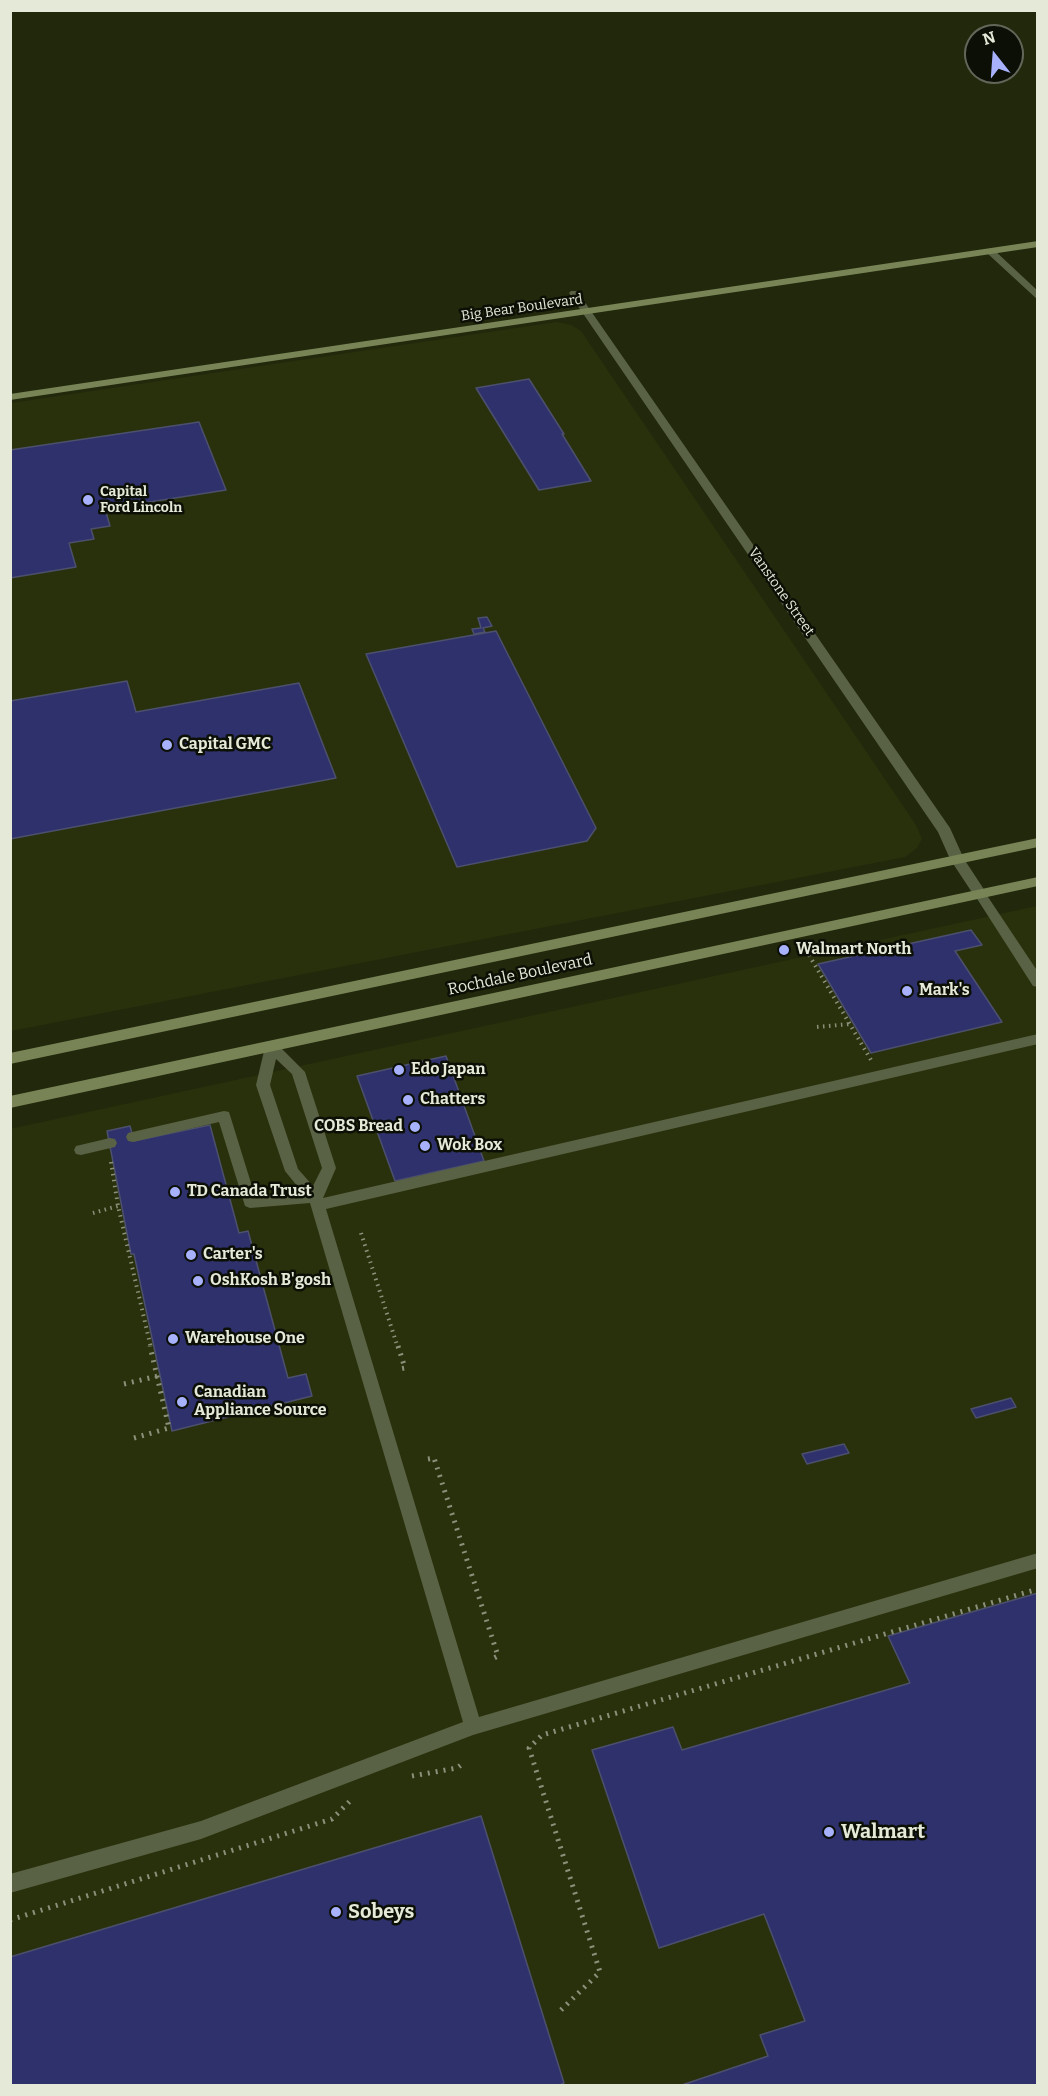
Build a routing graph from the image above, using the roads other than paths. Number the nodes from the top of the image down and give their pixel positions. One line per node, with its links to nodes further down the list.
1 (1038, 244): 2 (street, Big Bear Boulevard)
2 (990, 251): 4 (street); 5 (street, Big Bear Boulevard)
3 (574, 293): 5 (street, Vanstone Street)
4 (1038, 297)
5 (589, 312): 6 (street, Big Bear Boulevard); 8 (street, Vanstone Street)
6 (10, 397)
7 (1038, 842): 8 (street, Rochdale Boulevard)
8 (957, 859): 10 (street, Vanstone Street); 14 (street, Rochdale Boulevard)
9 (1038, 882): 10 (street, Rochdale Boulevard)
10 (980, 894): 11 (lane); 13 (street, Rochdale Boulevard)
11 (1038, 983)
12 (1038, 1039): 19 (lane)
13 (272, 1047): 15 (street, Rochdale Boulevard); 19 (lane); 19 (lane)
14 (10, 1059)
15 (10, 1102)
16 (133, 1137): 19 (lane)
17 (109, 1147): 18 (lane)
18 (81, 1150)
19 (316, 1201): 21 (lane)
20 (1038, 1560): 21 (lane)
21 (473, 1727): 22 (lane)
22 (10, 1884)

